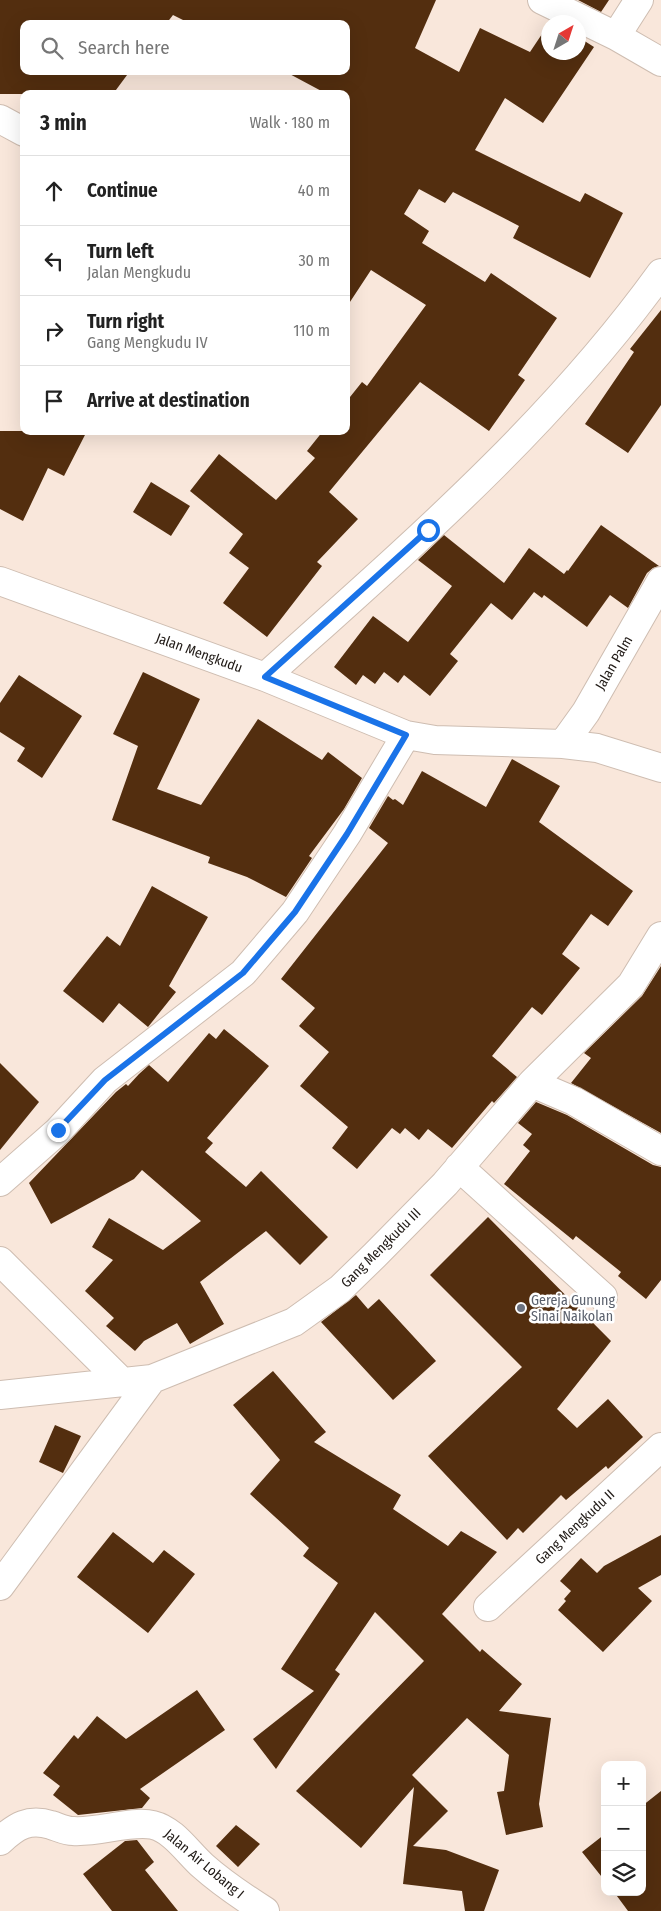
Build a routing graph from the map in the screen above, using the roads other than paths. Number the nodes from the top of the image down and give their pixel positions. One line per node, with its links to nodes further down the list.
1 (542, 0): 3 (street)
2 (639, 0): 3 (street)
3 (616, 36): 4 (street)
4 (661, 62)
5 (0, 118): 6 (street)
6 (20, 130)
7 (661, 273): 10 (street)
8 (0, 581): 10 (street, Jalan Mengkudu)
9 (661, 581): 12 (street, Jalan Palm)
10 (265, 677): 11 (street, Jalan Mengkudu)
11 (406, 735): 12 (street, Jalan Mengkudu); 18 (street)
12 (563, 744): 13 (street, Jalan Mengkudu)
13 (661, 768)
14 (661, 936): 15 (street, Gang Mengkudu III)
15 (532, 1083): 16 (street); 17 (street, Gang Mengkudu III)
16 (661, 1150)
17 (459, 1167): 20 (street); 21 (street, Gang Mengkudu III)
18 (0, 1182)
19 (0, 1261): 22 (street)
20 (603, 1297)
21 (152, 1379): 22 (street, Gang Mengkudu III); 25 (street)
22 (122, 1382): 23 (street, Gang Mengkudu III)
23 (0, 1395)
24 (661, 1446): 26 (street, Gang Mengkudu II)
25 (0, 1586)
26 (488, 1607)
27 (4, 1828): 28 (street, Jalan Air Lobang I)
28 (265, 1911)

